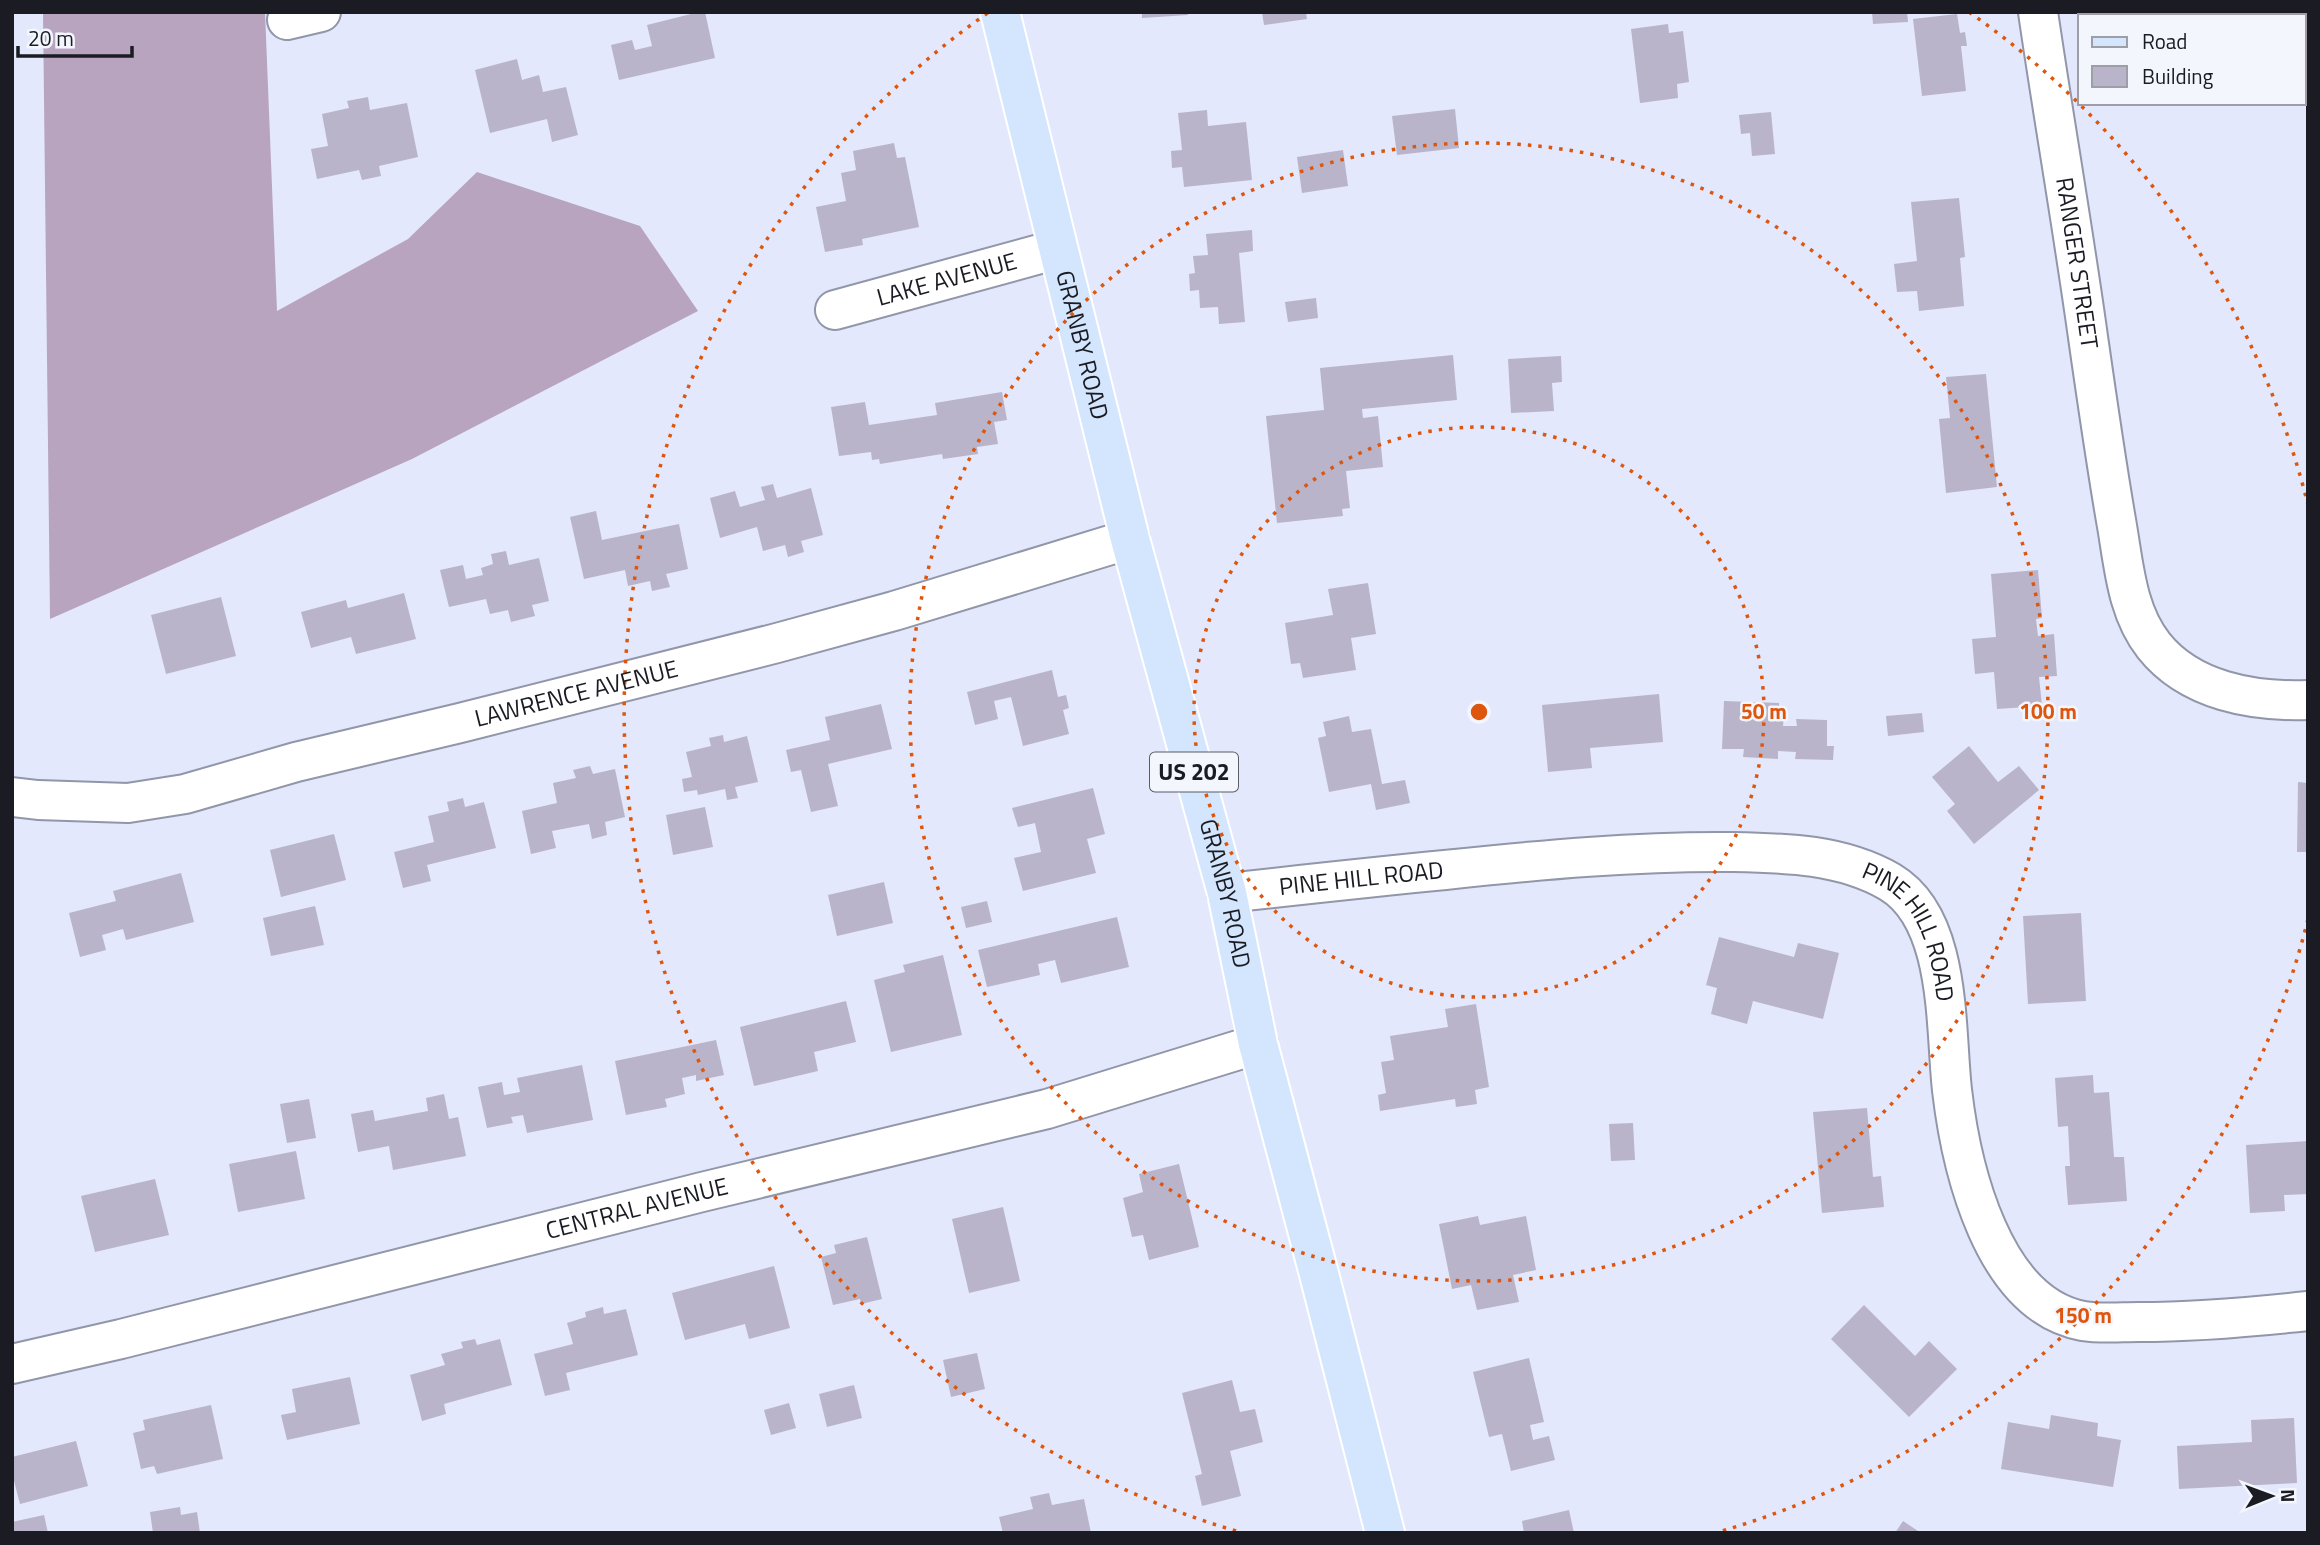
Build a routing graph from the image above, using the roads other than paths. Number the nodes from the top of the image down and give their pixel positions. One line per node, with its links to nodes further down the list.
1 (1000, 12): 3 (main road, GRANBY ROAD / US 202)
2 (2038, 12): 6 (street, RANGER STREET)
3 (1058, 249): 4 (street, LAKE AVENUE); 5 (main road, GRANBY ROAD / US 202)
4 (835, 310)
5 (1130, 539): 7 (street, LAWRENCE AVENUE); 8 (main road, GRANBY ROAD / US 202)
6 (2308, 700)
7 (12, 797)
8 (1227, 893): 9 (main road, GRANBY ROAD / US 202); 10 (street, PINE HILL ROAD)
9 (1258, 1044): 11 (street, CENTRAL AVENUE); 12 (main road, GRANBY ROAD / US 202)
10 (2308, 1311)
11 (12, 1364)
12 (1385, 1533)

